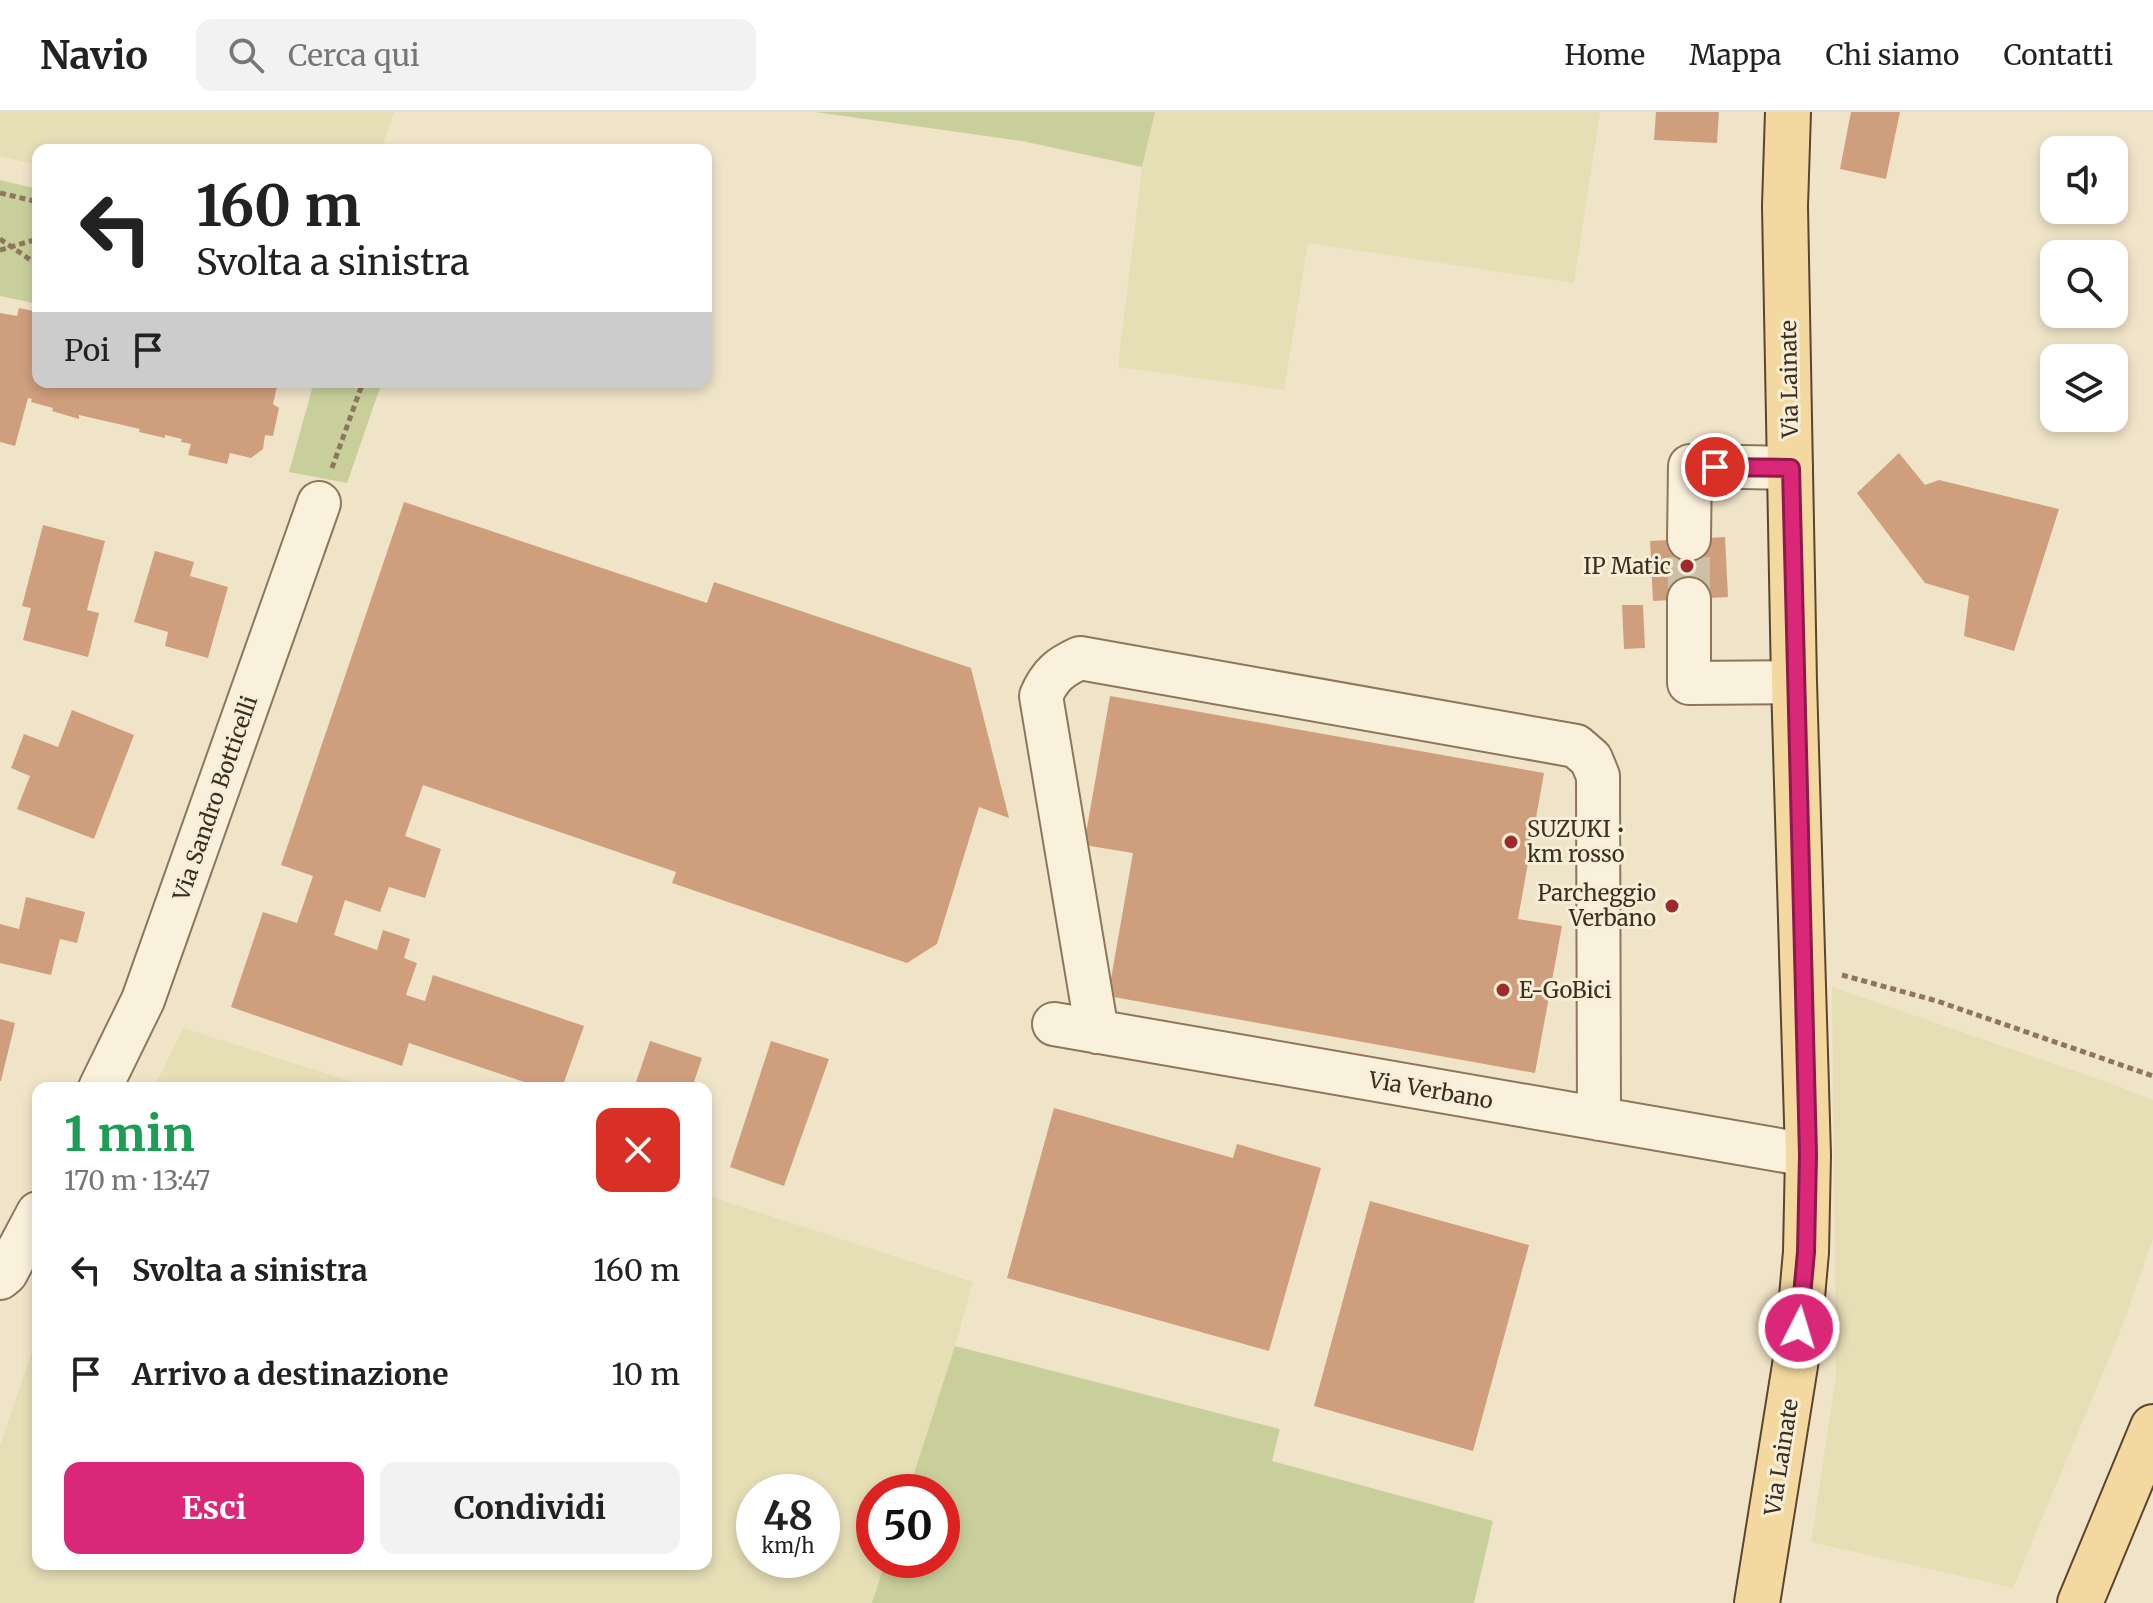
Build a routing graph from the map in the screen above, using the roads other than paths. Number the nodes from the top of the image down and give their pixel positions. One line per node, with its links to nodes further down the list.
1 (1788, 112): 2 (main road, Via Lainate)
2 (1791, 468): 4 (street); 6 (main road, Via Lainate)
3 (319, 503): 9 (street, Via Sandro Botticelli)
4 (1689, 539)
5 (1689, 599): 6 (street)
6 (1794, 682): 11 (main road, Via Lainate)
7 (1054, 1024): 8 (street, Via Verbano)
8 (1097, 1032): 10 (street, Via Verbano); 10 (street)
9 (103, 1082)
10 (1599, 1119): 11 (street, Via Verbano)
11 (1808, 1155): 15 (main road, Via Lainate)
12 (32, 1224): 13 (street)
13 (0, 1278)
14 (2153, 1427): 16 (main road)
15 (1757, 1603)
16 (2080, 1603)

